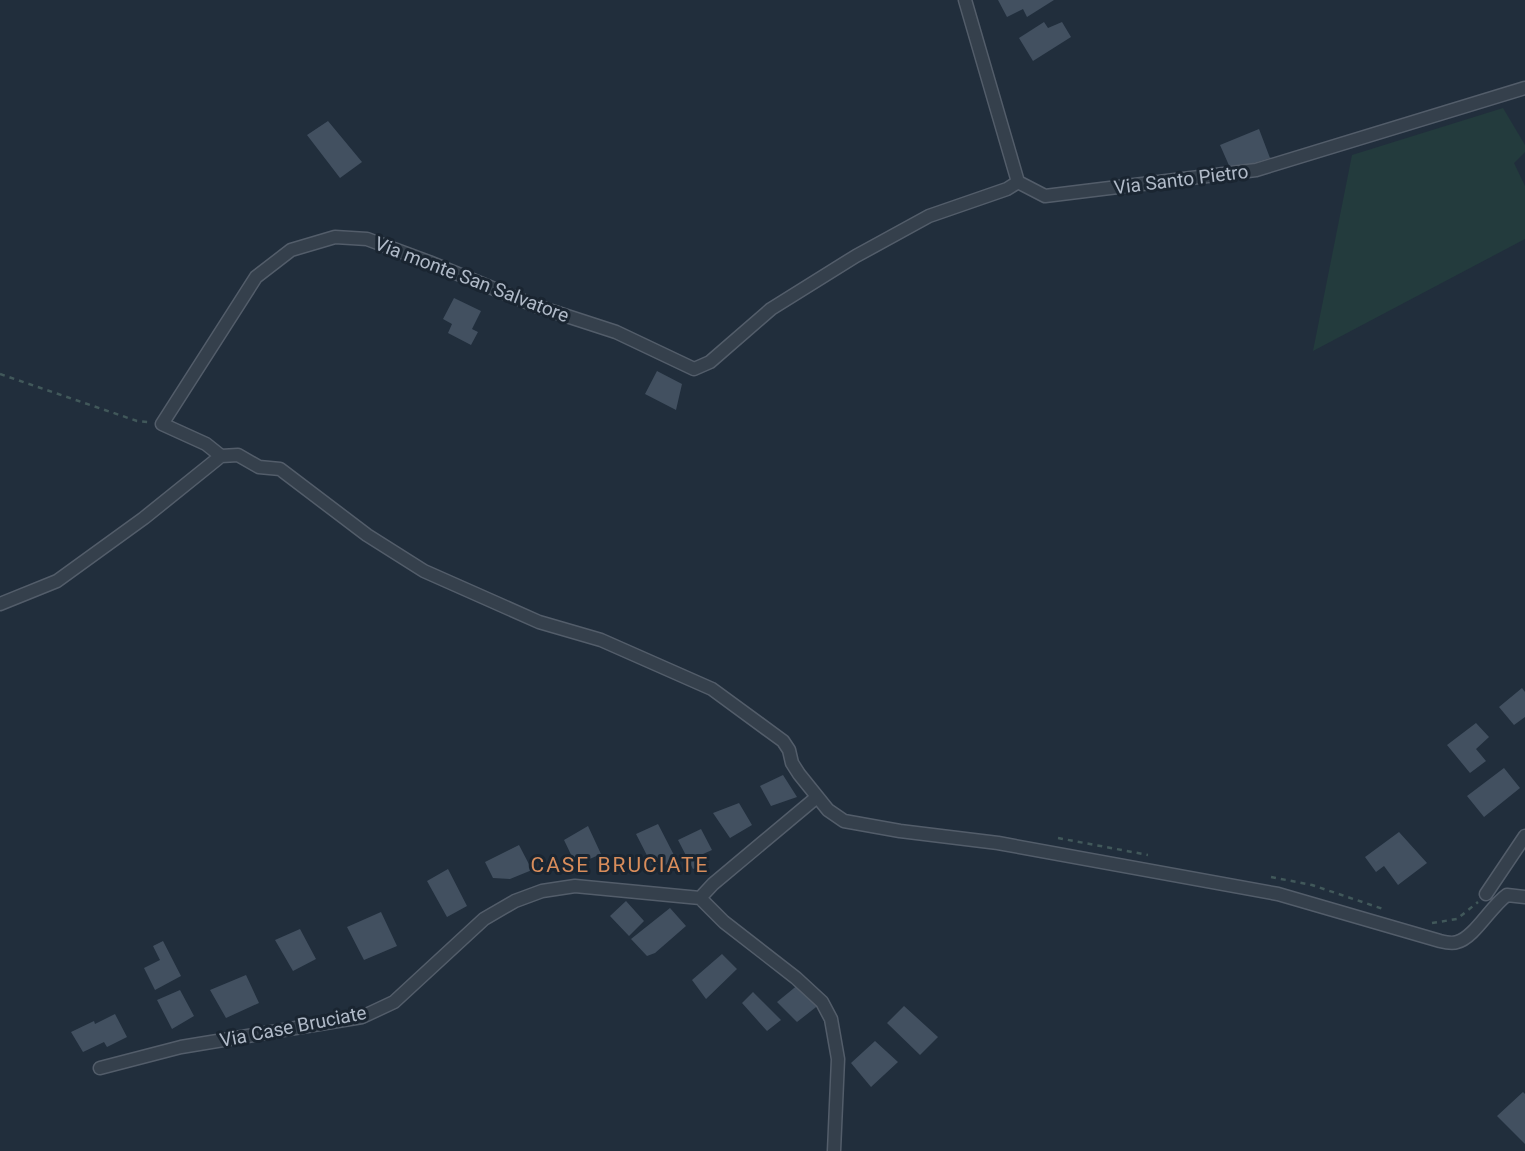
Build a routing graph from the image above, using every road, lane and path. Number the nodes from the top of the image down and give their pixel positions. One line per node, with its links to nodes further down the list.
1 (965, 0): 3 (street)
2 (1525, 88): 3 (street, Via Santo Pietro)
3 (1018, 182): 5 (street, Via monte San Salvatore)
4 (0, 374): 5 (path)
5 (162, 424): 6 (street)
6 (220, 456): 7 (street); 8 (street)
7 (0, 604)
8 (817, 797): 11 (street); 12 (street)
9 (1525, 836): 10 (street)
10 (1486, 894)
11 (1525, 897)
12 (700, 898): 13 (street, Via Case Bruciate); 14 (street)
13 (100, 1068)
14 (834, 1151)

